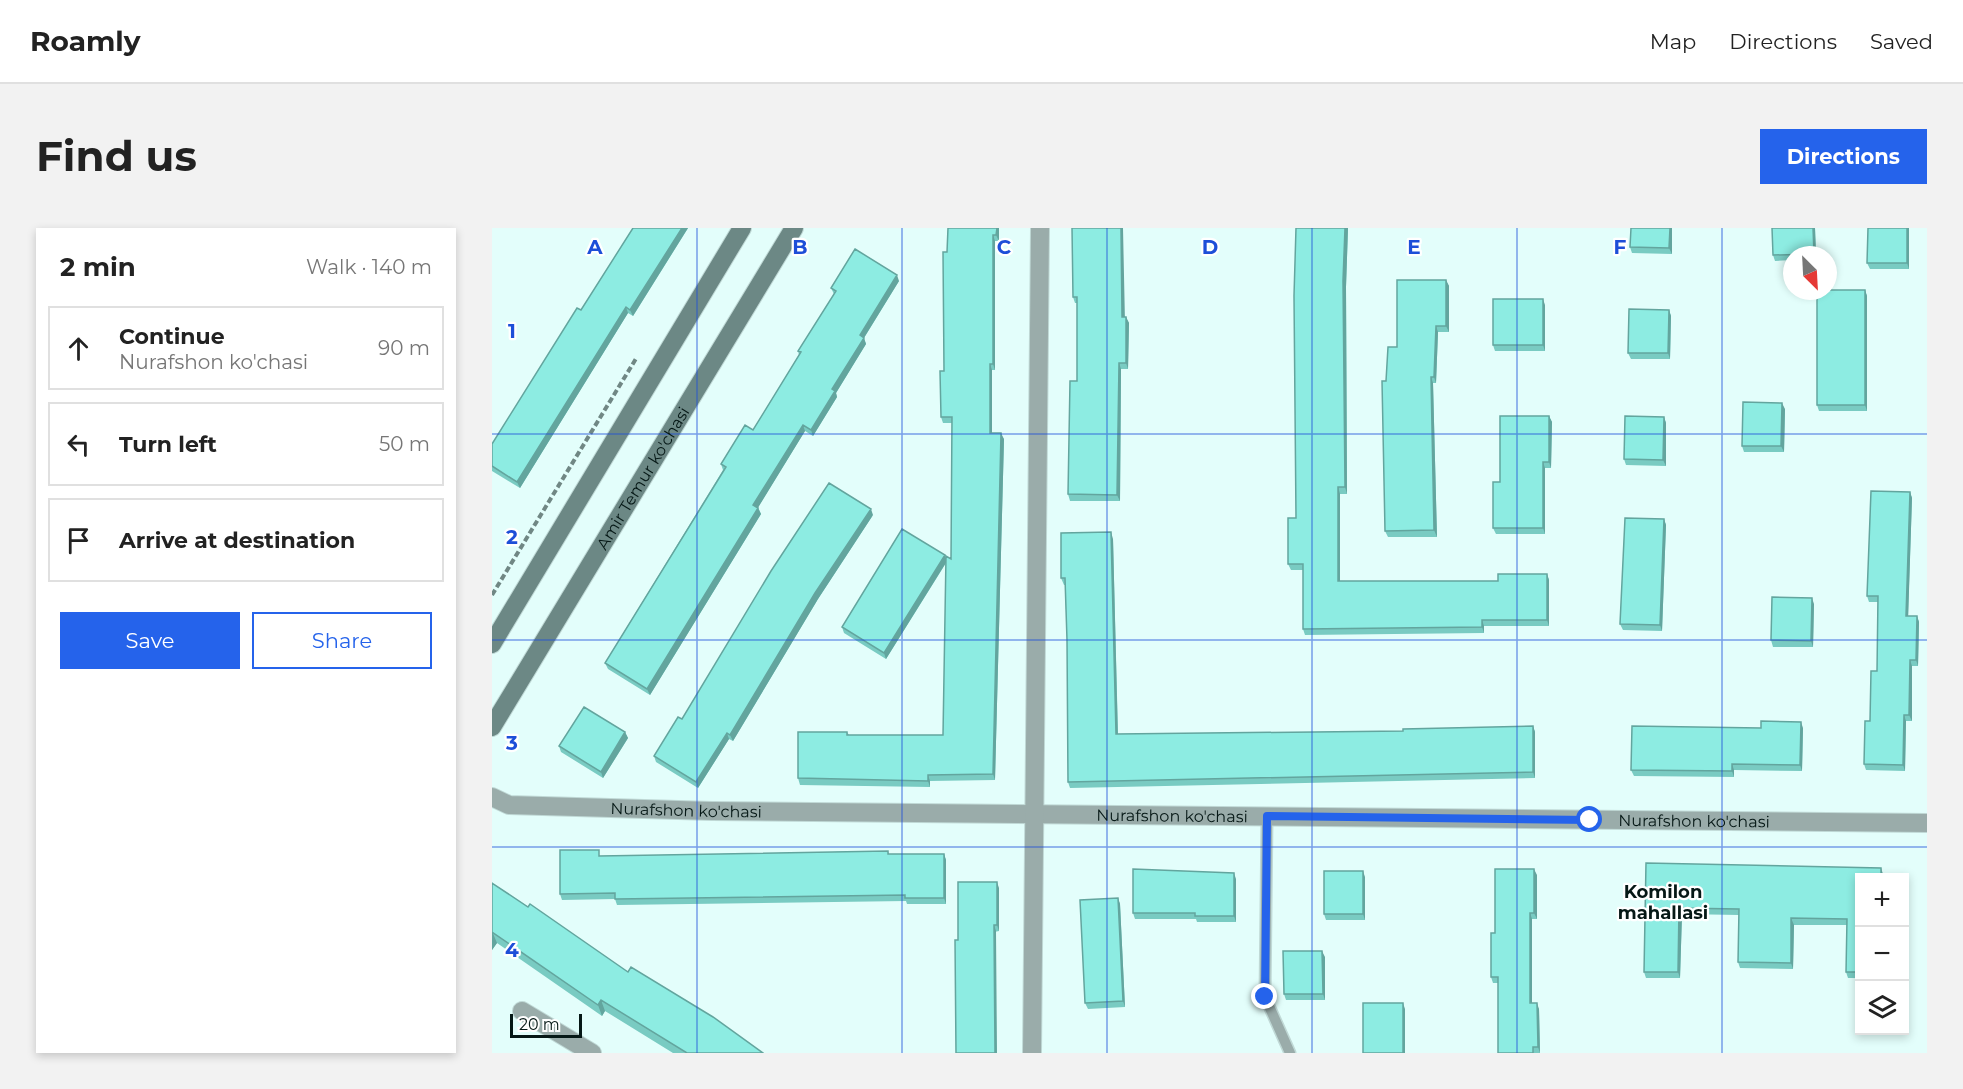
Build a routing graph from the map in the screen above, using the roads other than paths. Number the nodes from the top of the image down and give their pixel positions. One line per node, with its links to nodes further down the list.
1 (742, 228): 4 (main road)
2 (794, 228): 5 (main road, Amir Temur ko'chasi)
3 (1040, 228): 7 (street)
4 (492, 644)
5 (492, 727)
6 (492, 797): 7 (street, Nurafshon ko'chasi)
7 (1033, 812): 8 (street, Nurafshon ko'chasi); 12 (street)
8 (1267, 816): 9 (street, Nurafshon ko'chasi); 13 (lane)
9 (1927, 824)
10 (522, 1011): 11 (street)
11 (592, 1053)
12 (1032, 1053)
13 (1290, 1053)

